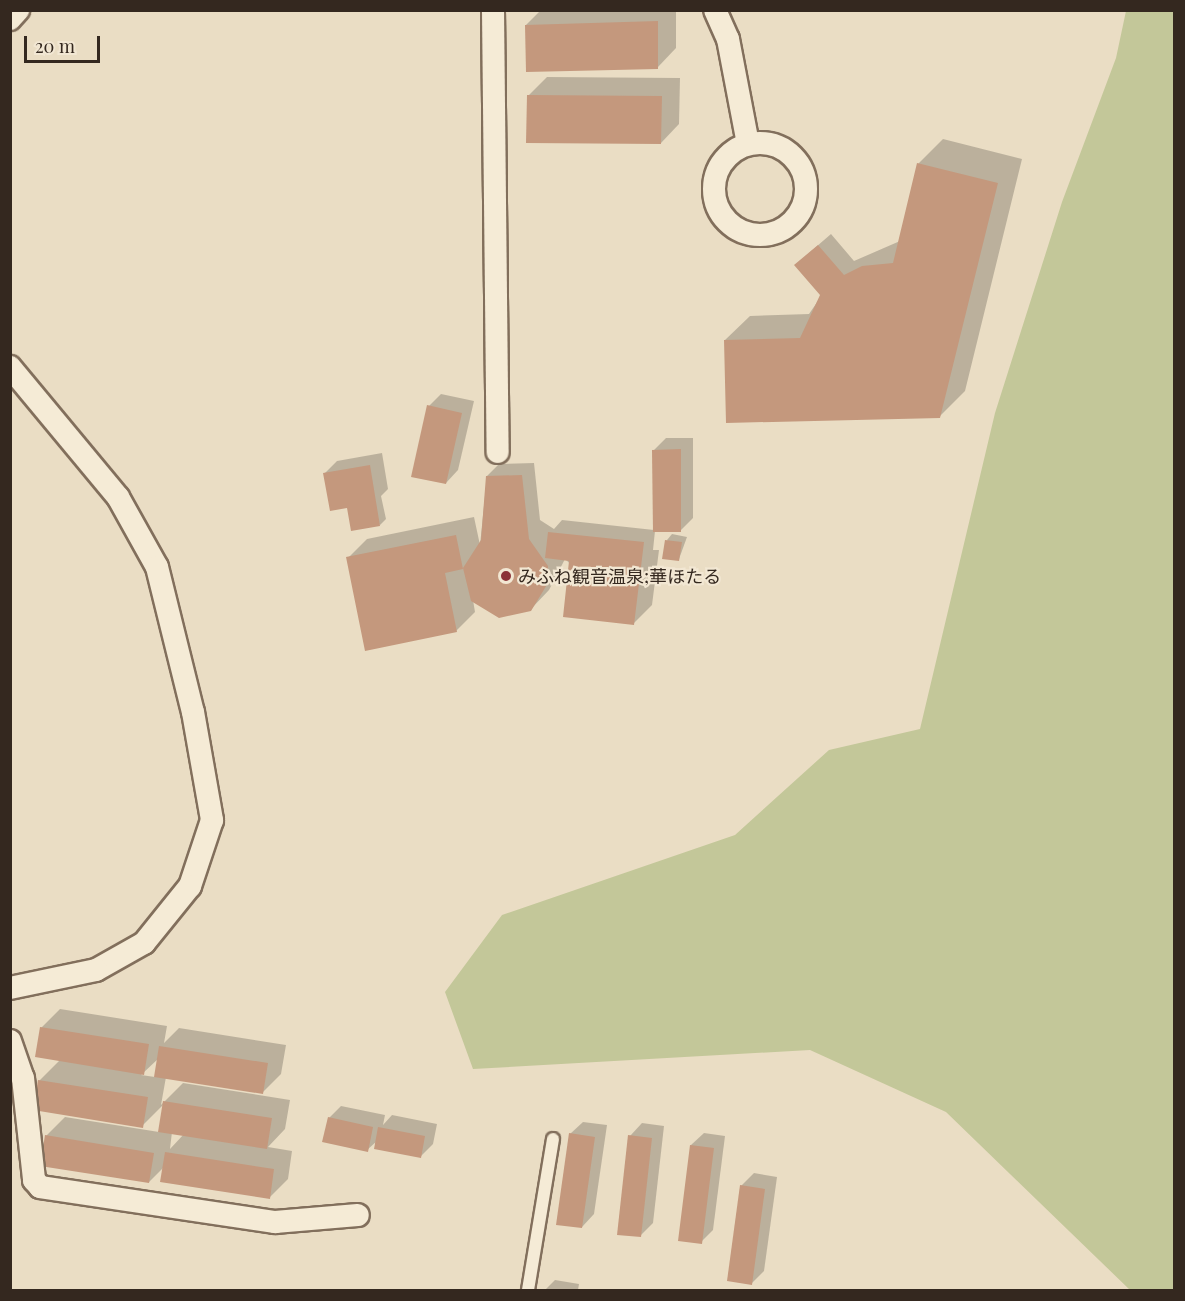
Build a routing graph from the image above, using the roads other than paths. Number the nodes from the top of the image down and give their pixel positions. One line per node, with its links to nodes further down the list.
1 (18, 10): 4 (street)
2 (493, 10): 7 (street)
3 (714, 10): 5 (street)
4 (10, 19)
5 (748, 144): 5 (street)
6 (10, 367): 8 (street)
7 (498, 452)
8 (10, 988)
9 (10, 1041): 11 (street)
10 (553, 1139): 12 (lane)
11 (358, 1215)
12 (528, 1290)

